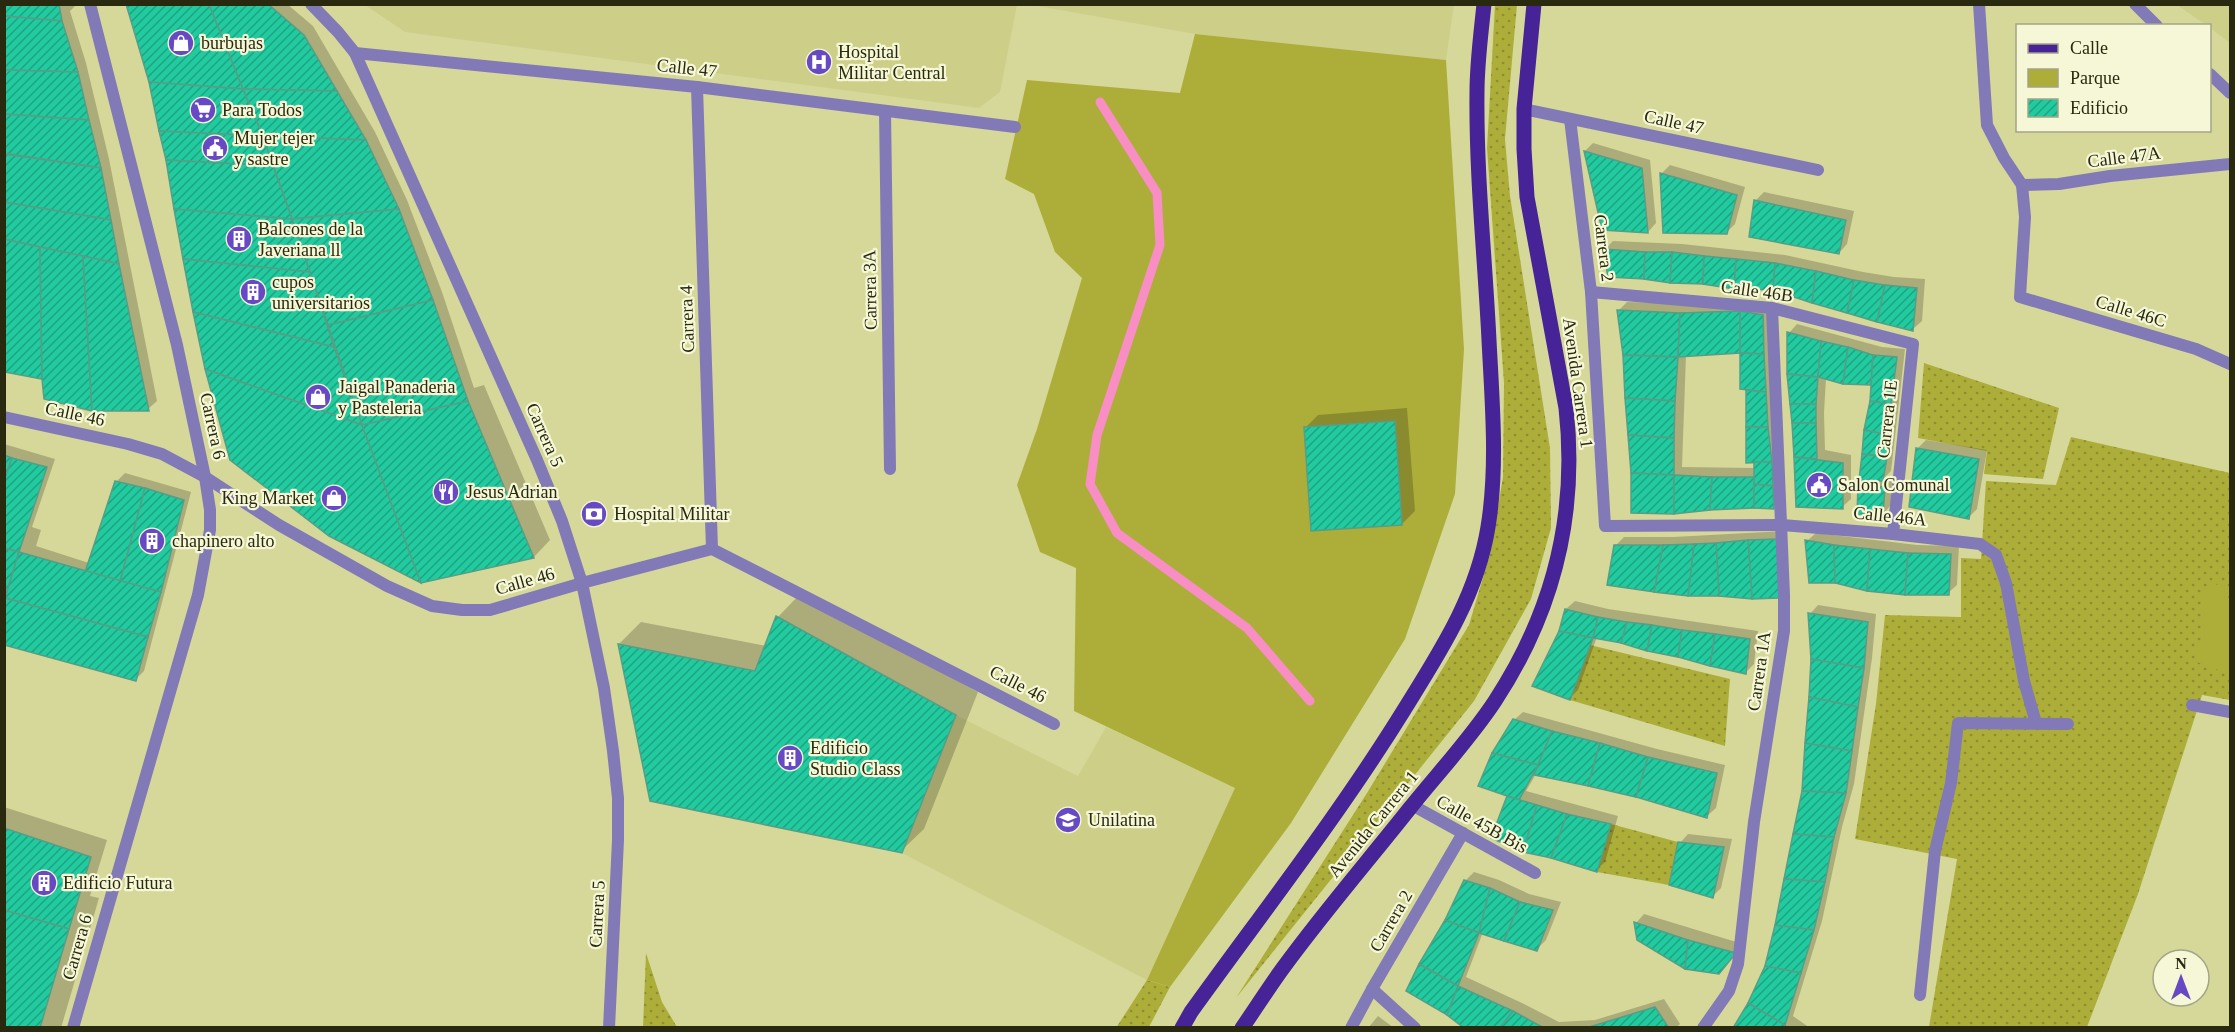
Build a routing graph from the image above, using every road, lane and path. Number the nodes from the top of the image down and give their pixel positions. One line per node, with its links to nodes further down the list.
1 (90, 4): 25 (street, Carrera 6)
2 (311, 4): 8 (street, Carrera 5)
3 (1484, 4): 43 (main road, Avenida Carrera 1)
4 (1534, 4): 12 (main road, Avenida Carrera 1)
5 (1979, 4): 18 (street)
6 (2135, 4): 7 (street)
7 (2155, 24)
8 (355, 53): 10 (street, Calle 47); 30 (street, Carrera 5)
9 (2211, 75): 11 (street)
10 (698, 87): 13 (street, Calle 47); 29 (street, Carrera 4)
11 (2230, 93)
12 (1524, 109): 14 (street, Calle 47); 36 (main road, Avenida Carrera 1)
13 (885, 111): 15 (street, Calle 47); 24 (street, Carrera 3A)
14 (1570, 119): 17 (street, Calle 47); 19 (street, Carrera 2)
15 (1015, 127)
16 (2230, 164): 18 (street, Calle 47A)
17 (1818, 170)
18 (2022, 185): 22 (street, Calle 46C)
19 (1592, 292): 20 (street, Calle 46B); 27 (street, Carrera 2)
20 (1772, 308): 21 (street, Calle 46B); 26 (street, Carrera 1A)
21 (1914, 344): 28 (street, Carrera 1E)
22 (2230, 364)
23 (4, 417): 25 (street, Calle 46)
24 (890, 469)
25 (206, 477): 30 (street, Calle 46); 41 (street, Carrera 6)
26 (1782, 525): 27 (street, Calle 46A); 28 (street, Calle 46A); 47 (street, Carrera 1A)
27 (1605, 526)
28 (1893, 534): 33 (street, Calle 46A)
29 (712, 549): 30 (street, Calle 46); 34 (street, Calle 46)
30 (582, 583): 42 (street, Carrera 5)
31 (2192, 705): 32 (street)
32 (2230, 712)
33 (2036, 723): 35 (street); 40 (street)
34 (1054, 724)
35 (2068, 724)
36 (1412, 805): 37 (street, Calle 45B Bis); 44 (main road, Avenida Carrera 1)
37 (1463, 833): 38 (street, Calle 45B Bis); 39 (street, Carrera 2)
38 (1535, 873)
39 (1372, 988): 45 (street, Carrera 2); 46 (street)
40 (1920, 995)
41 (73, 1028)
42 (609, 1028)
43 (1182, 1028)
44 (1242, 1028)
45 (1351, 1028)
46 (1415, 1028)
47 (1703, 1028)

